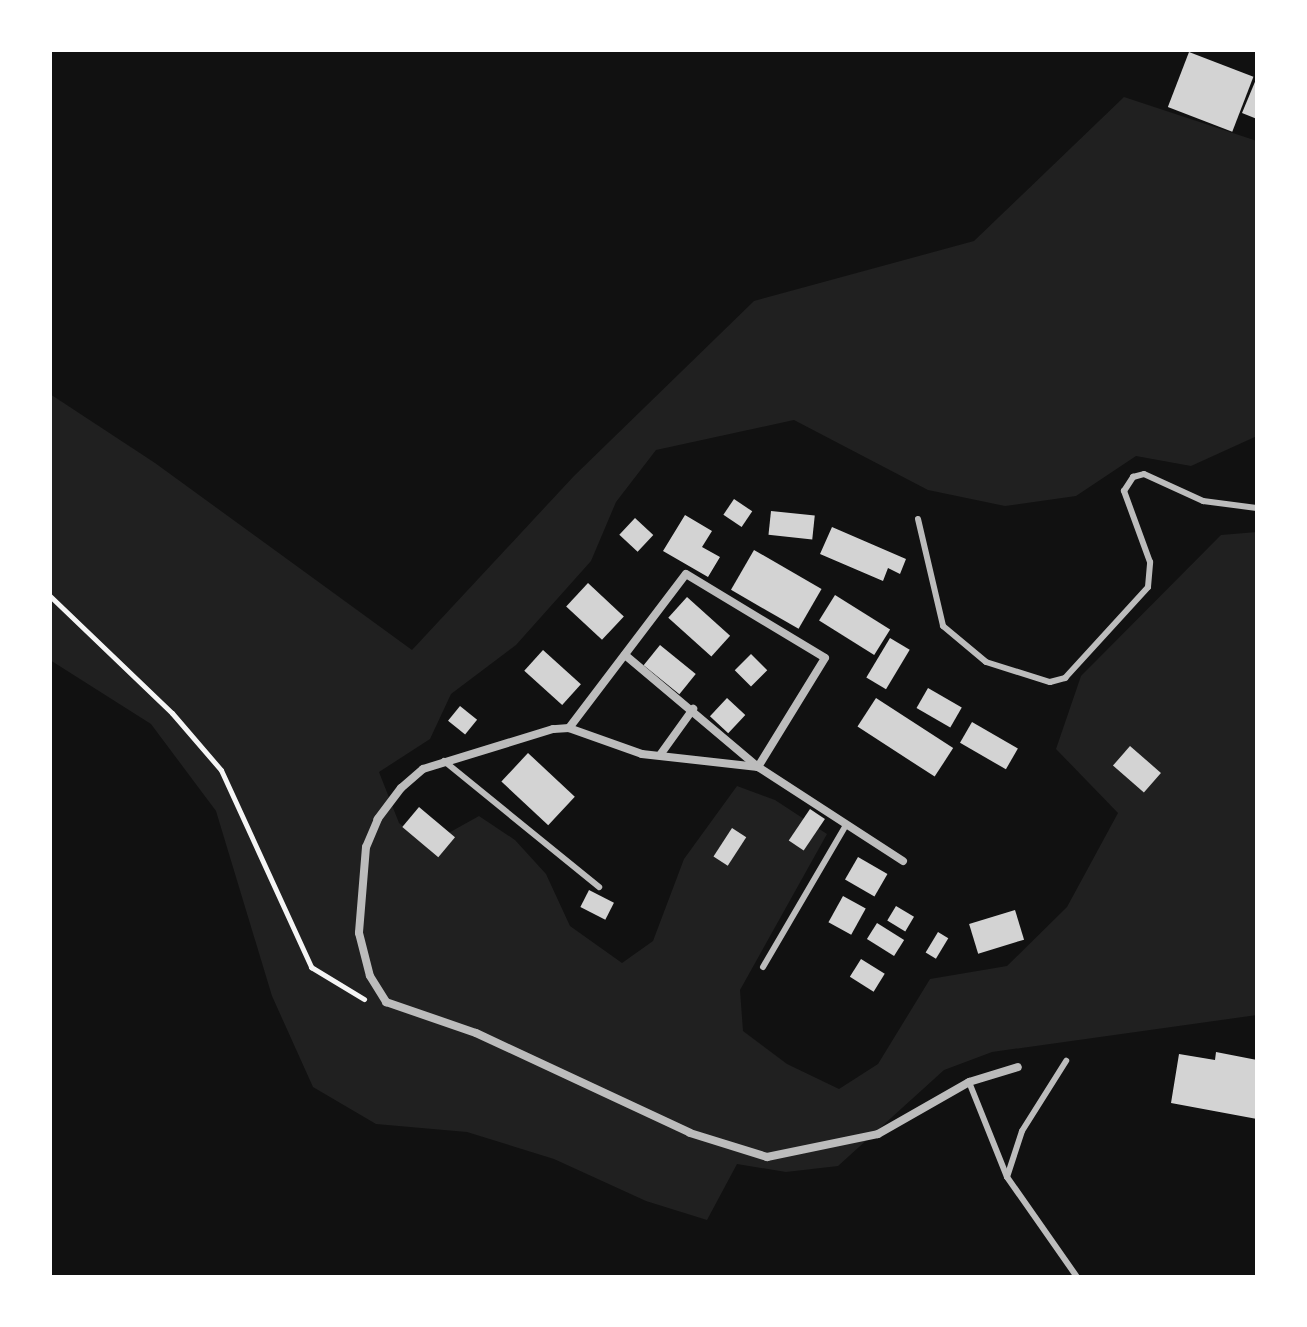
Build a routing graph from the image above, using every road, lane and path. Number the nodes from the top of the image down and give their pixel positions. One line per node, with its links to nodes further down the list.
1 (1257, 508): 2 (lane)
2 (918, 519)
3 (50, 596): 14 (path)
4 (625, 655): 5 (street); 6 (street); 9 (street)
5 (693, 709): 7 (street); 9 (street)
6 (569, 728): 7 (street); 8 (street)
7 (660, 755): 9 (street)
8 (444, 761): 12 (lane); 14 (street)
9 (758, 767): 10 (street)
10 (846, 825): 11 (street); 13 (lane)
11 (903, 861)
12 (599, 887)
13 (763, 967)
14 (386, 1002): 17 (street)
15 (1066, 1061): 18 (lane)
16 (1018, 1067): 17 (street)
17 (969, 1082): 18 (lane)
18 (1007, 1177): 19 (lane)
19 (1077, 1277)

